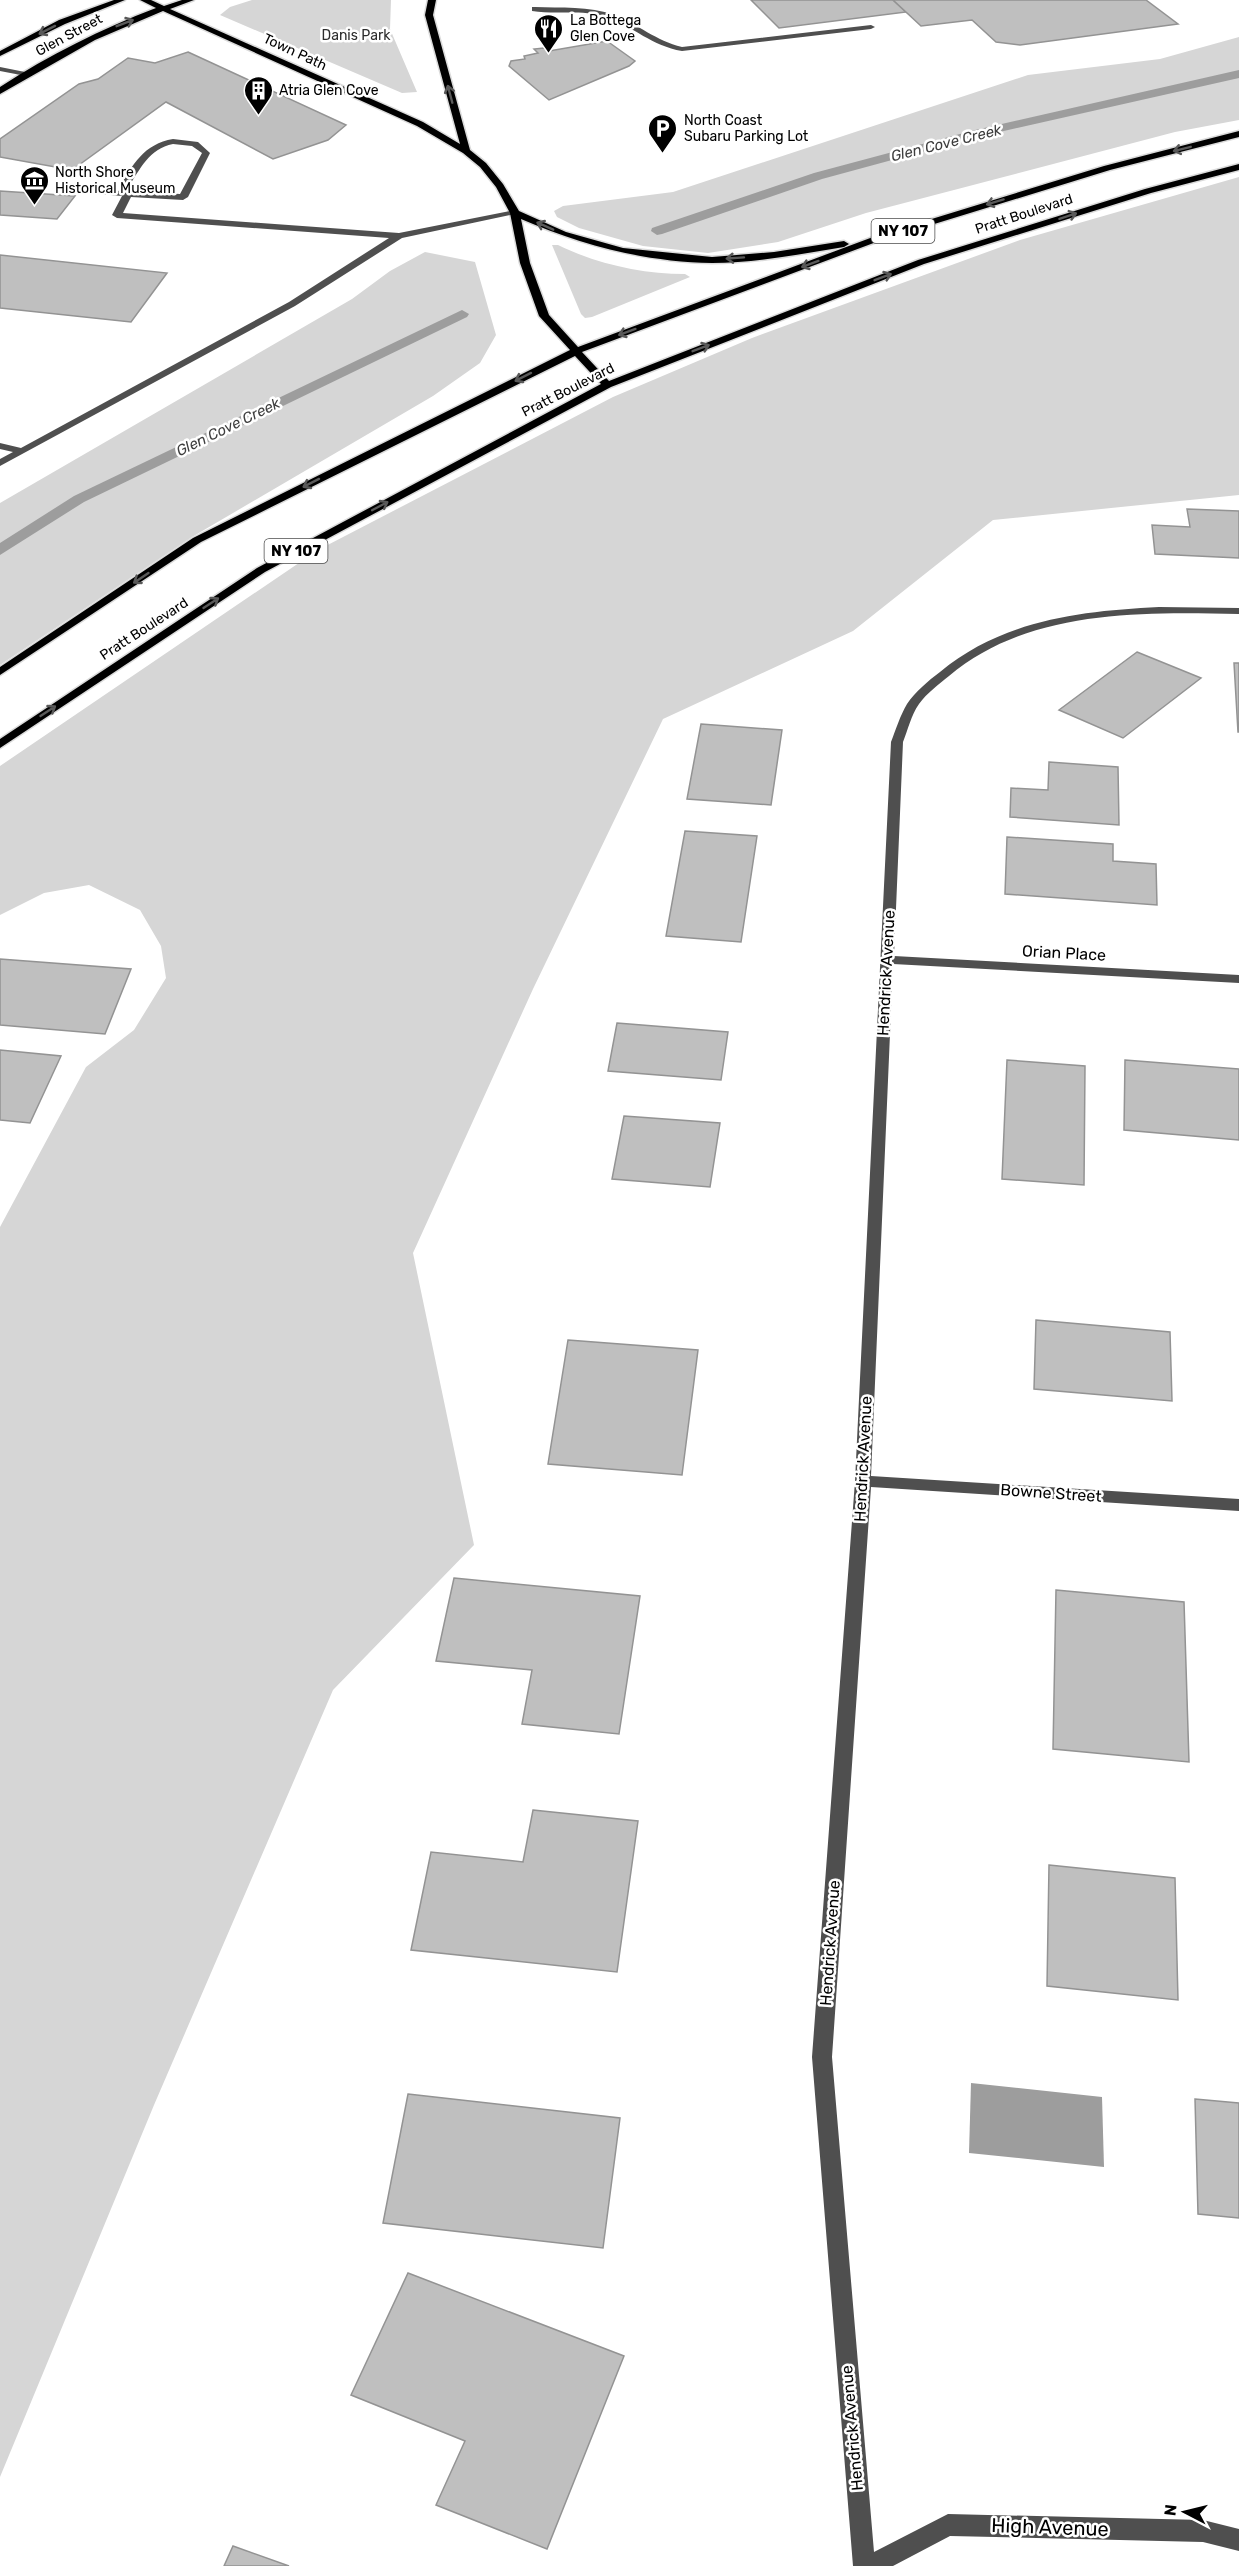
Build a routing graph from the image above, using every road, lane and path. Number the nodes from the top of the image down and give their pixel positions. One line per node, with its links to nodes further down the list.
1 (121, 0): 8 (main road, Glen Street, one-way to 8)
2 (144, 0): 5 (main road, Town Path)
3 (190, 0): 5 (main road, Glen Street)
4 (432, 0): 13 (main road, one-way to 4)
5 (163, 8): 10 (main road, Glen Street, one-way to 5); 13 (main road, Town Path)
6 (535, 9): 7 (street)
7 (871, 27)
8 (0, 54)
9 (0, 69): 10 (street)
10 (26, 73): 11 (main road, Glen Street)
11 (0, 91)
12 (1239, 134): 19 (main road, Pratt Boulevard / NY 107, one-way to 19)
13 (466, 151): 17 (main road, Town Path)
14 (1239, 167): 21 (main road, Pratt Boulevard / NY 107, one-way to 14)
15 (62, 188): 16 (street)
16 (128, 194): 16 (street); 18 (street)
17 (515, 213): 18 (street); 19 (main road, one-way to 17); 20 (main road, Town Path)
18 (399, 236): 23 (street)
19 (876, 239): 20 (main road, Pratt Boulevard / NY 107, one-way to 20)
20 (576, 351): 21 (main road, Town Path); 26 (main road, Pratt Boulevard / NY 107, one-way to 26)
21 (607, 385): 27 (main road, Pratt Boulevard / NY 107, one-way to 21)
22 (0, 446): 23 (street)
23 (22, 451): 24 (street)
24 (0, 463)
25 (1239, 611): 28 (street, Hendrick Avenue)
26 (0, 672)
27 (0, 744)
28 (887, 960): 29 (street, Orian Place); 30 (street, Hendrick Avenue)
29 (1239, 979)
30 (863, 1481): 31 (street, Bowne Street); 33 (street, Hendrick Avenue)
31 (1239, 1505)
32 (1239, 2540): 34 (street, High Avenue)
33 (864, 2566)
34 (870, 2566)

